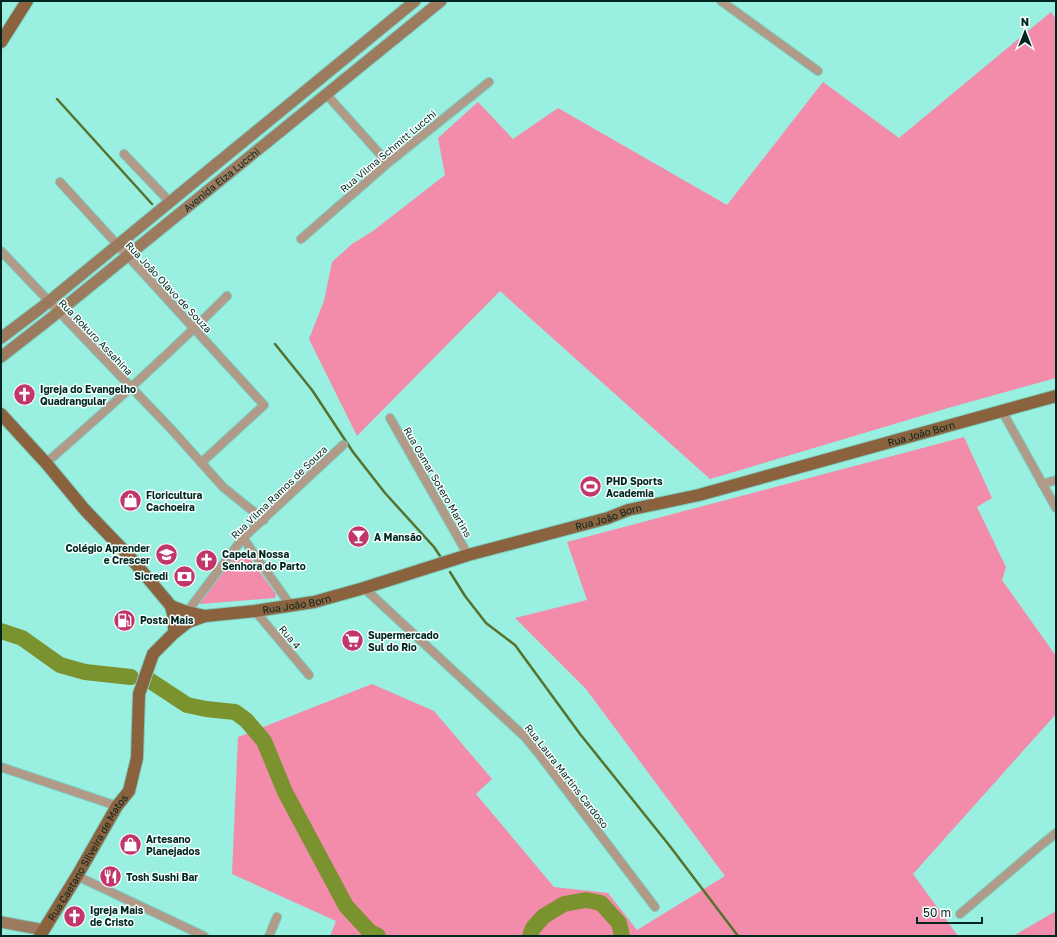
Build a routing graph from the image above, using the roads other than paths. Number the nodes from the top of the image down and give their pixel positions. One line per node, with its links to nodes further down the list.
1 (27, 1): 5 (main road)
2 (415, 1): 12 (main road, Avenida Elza Lucchi)
3 (441, 1): 8 (main road, Avenida Elza Lucchi)
4 (721, 1): 6 (street)
5 (1, 42)
6 (818, 71)
7 (489, 82): 10 (street, Rua Vilma Schmitt Lucchi)
8 (326, 94): 10 (street); 16 (main road, Avenida Elza Lucchi)
9 (124, 154): 12 (street)
10 (388, 163): 13 (street, Rua Vilma Schmitt Lucchi)
11 (60, 182): 14 (street, Rua João Olavo de Souza)
12 (170, 202): 14 (main road, Avenida Elza Lucchi)
13 (301, 239)
14 (118, 245): 16 (street, Rua João Olavo de Souza); 18 (main road, Avenida Elza Lucchi)
15 (1, 251): 18 (street, Rua Rokuro Assahina)
16 (128, 256): 19 (main road, Avenida Elza Lucchi); 20 (street, Rua João Olavo de Souza)
17 (227, 296): 20 (street)
18 (49, 302): 19 (street, Rua Rokuro Assahina); 21 (main road, Avenida Elza Lucchi)
19 (59, 312): 22 (main road, Avenida Elza Lucchi); 23 (street, Rua Rokuro Assahina)
20 (194, 329): 23 (street); 30 (street, Rua João Olavo de Souza)
21 (1, 338)
22 (1, 357)
23 (131, 388): 29 (street); 30 (street, Rua Rokuro Assahina)
24 (1056, 396): 25 (main road, Rua João Born)
25 (1002, 411): 32 (street); 36 (main road, Rua João Born)
26 (1, 414): 29 (main road)
27 (390, 418): 36 (street, Rua Osmar Sotero Martins)
28 (343, 445): 34 (street, Rua Vilma Ramos de Souza)
29 (46, 463): 38 (main road)
30 (201, 463): 34 (street, Rua Rokuro Assahina)
31 (1056, 480): 32 (street)
32 (1042, 484): 33 (street)
33 (1056, 508)
34 (264, 520): 35 (street, Rua Vilma Ramos de Souza)
35 (243, 538): 39 (street); 41 (street, Rua Vilma Ramos de Souza)
36 (468, 555): 37 (main road, Rua João Born)
37 (364, 588): 39 (main road, Rua João Born); 49 (street, Rua Laura Martins Cardoso)
38 (171, 606): 41 (main road); 43 (main road)
39 (291, 606): 40 (main road, Rua João Born)
40 (255, 611): 42 (main road, Rua João Born); 44 (street, Rua 4)
41 (187, 612): 42 (main road)
42 (205, 616): 43 (main road, Rua Caetano Silveira de Matos)
43 (174, 633): 46 (main road, Rua Caetano Silveira de Matos)
44 (309, 675)
45 (1, 767): 46 (street)
46 (117, 806): 48 (main road, Rua Caetano Silveira de Matos)
47 (1056, 833): 50 (street)
48 (77, 876): 53 (main road, Rua Caetano Silveira de Matos); 54 (street)
49 (655, 906)
50 (960, 914)
51 (278, 918): 55 (street)
52 (1, 922): 53 (main road)
53 (42, 933)
54 (203, 936)
55 (269, 936)

